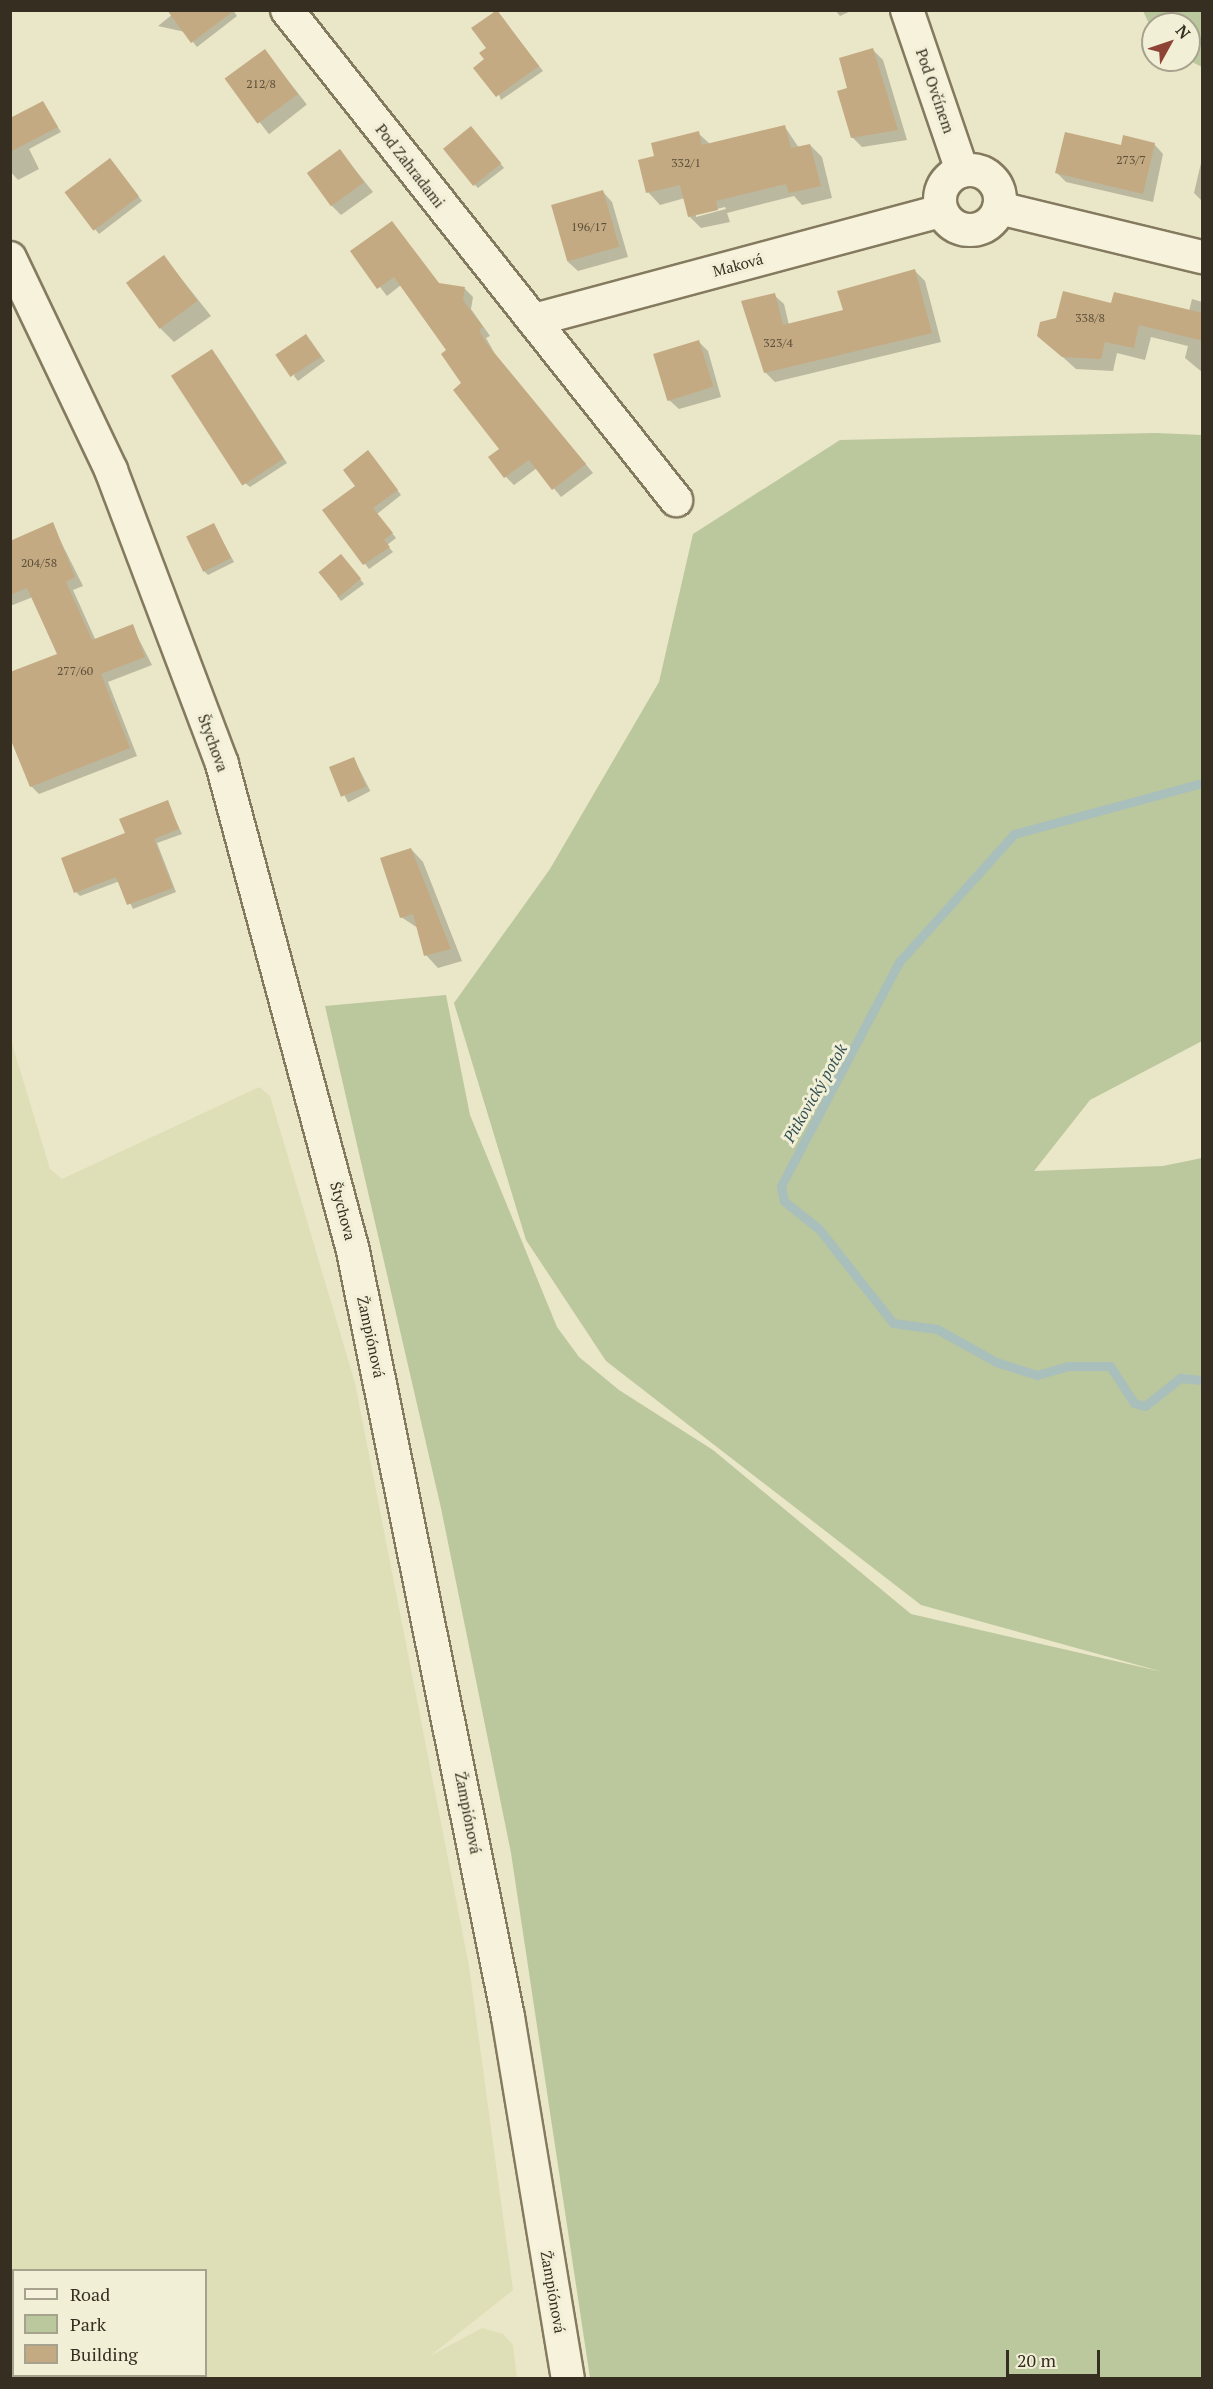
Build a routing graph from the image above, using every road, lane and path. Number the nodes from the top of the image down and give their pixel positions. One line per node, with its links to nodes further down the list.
1 (287, 10): 8 (street, Pod Zahradami)
2 (907, 10): 3 (street, Pod Ovčínem)
3 (962, 171): 4 (street); 5 (street)
4 (999, 208): 5 (street); 6 (street)
5 (941, 211): 8 (street, Maková)
6 (1203, 257)
7 (10, 258): 10 (street, Štychova)
8 (534, 320): 9 (street, Pod Zahradami)
9 (676, 500)
10 (353, 1251): 11 (street, Žampiónová)
11 (568, 2379)

